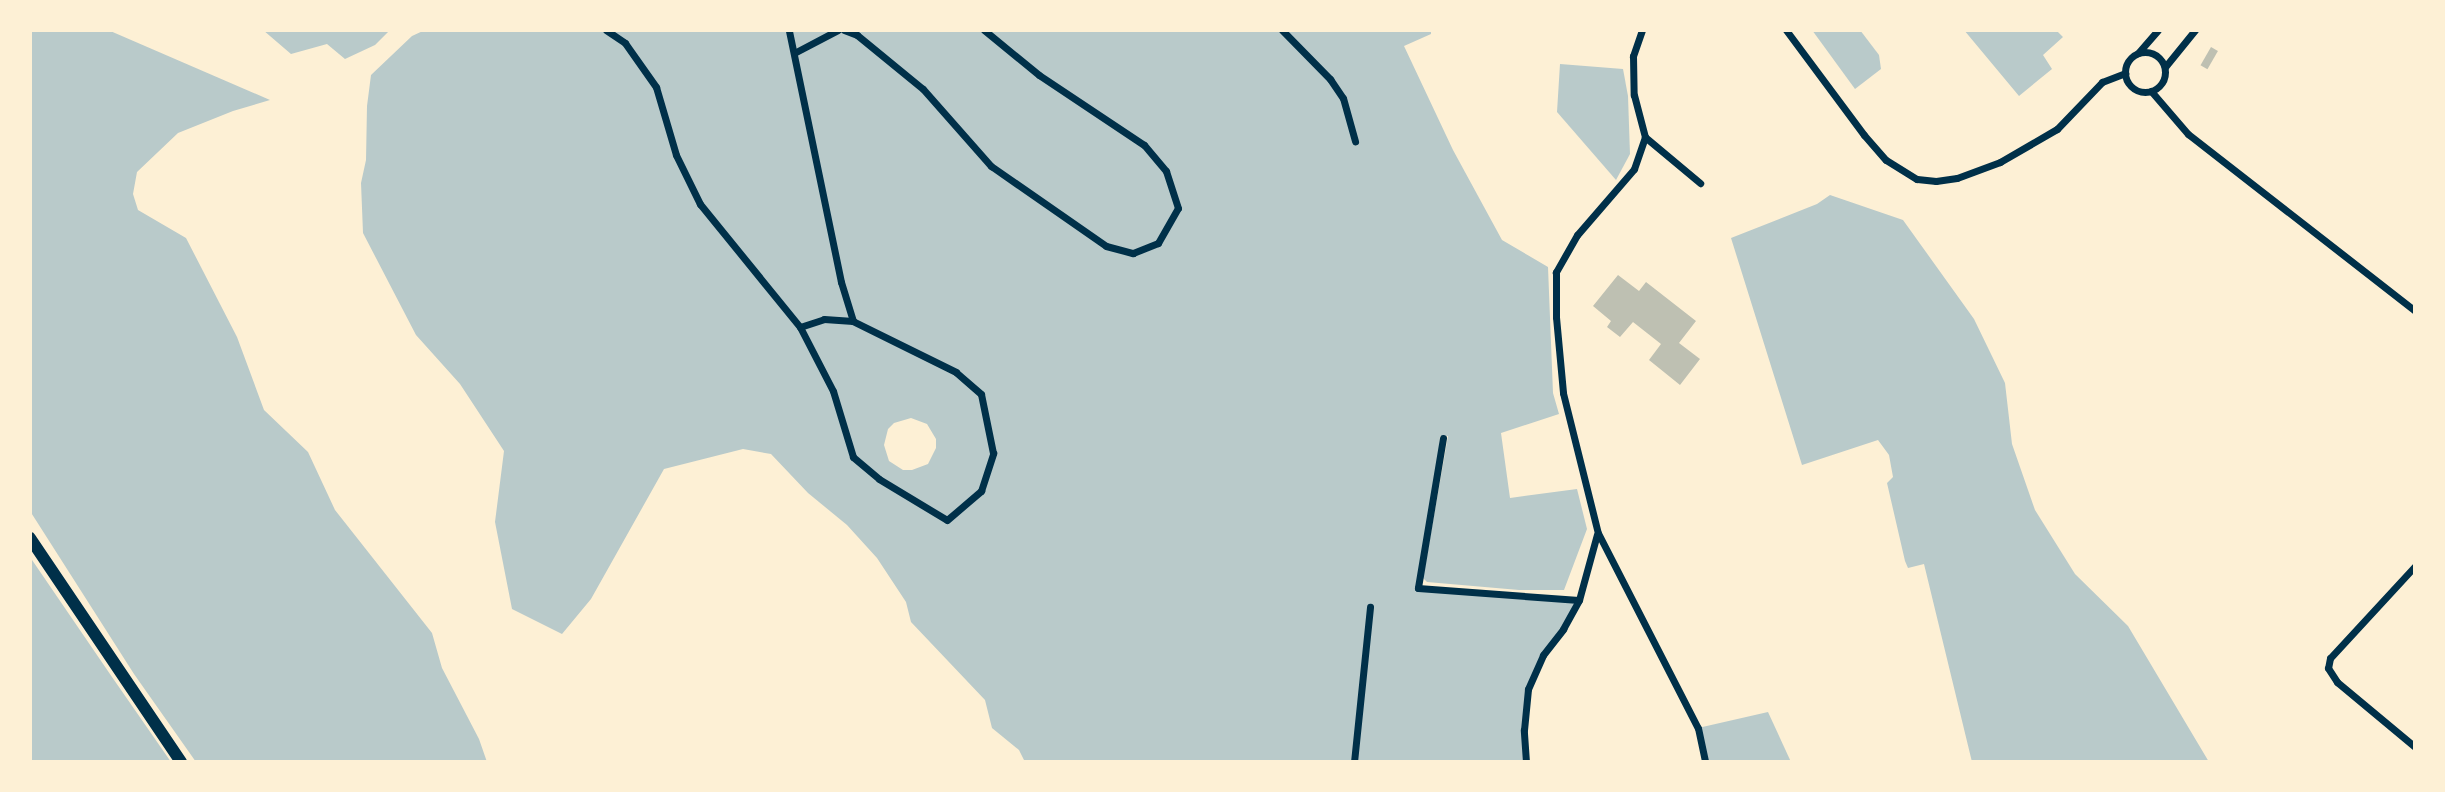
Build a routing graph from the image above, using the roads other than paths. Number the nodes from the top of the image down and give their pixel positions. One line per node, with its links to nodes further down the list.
1 (606, 30): 21 (street)
2 (789, 30): 11 (street)
3 (838, 30): 11 (street)
4 (844, 30): 5 (street)
5 (984, 30)
6 (1282, 30): 17 (street)
7 (1642, 30): 16 (street)
8 (1786, 30): 14 (street)
9 (2158, 30): 12 (street)
10 (2195, 30): 13 (street)
11 (796, 52): 20 (street)
12 (2138, 53): 13 (street); 14 (street)
13 (2165, 67): 15 (street)
14 (2125, 73): 15 (street)
15 (2151, 91): 19 (street)
16 (1644, 137): 18 (street); 23 (street)
17 (1355, 141)
18 (1700, 183)
19 (2415, 311)
20 (853, 321): 21 (street); 21 (street)
21 (800, 327)
22 (1443, 438): 26 (street)
23 (1598, 533): 26 (street); 32 (street)
24 (30, 538): 29 (main road)
25 (2415, 566): 28 (street)
26 (1579, 600): 31 (street)
27 (1370, 607): 30 (street)
28 (2415, 747)
29 (181, 762)
30 (1354, 762)
31 (1526, 762)
32 (1705, 762)

